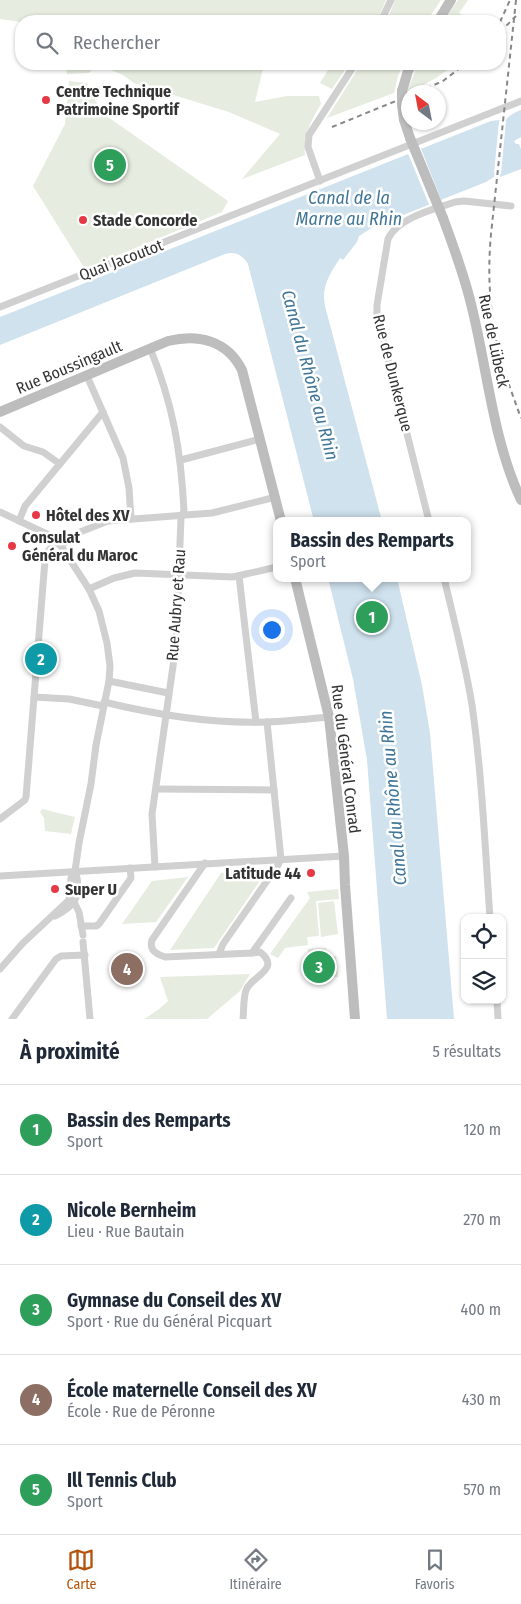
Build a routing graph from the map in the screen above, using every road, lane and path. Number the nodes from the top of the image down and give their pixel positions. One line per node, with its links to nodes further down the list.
1 (391, 0): 3 (street)
2 (451, 0): 4 (main road)
3 (384, 15)
4 (442, 15)
5 (351, 70): 8 (street)
6 (409, 70): 20 (main road, Rue de Lübeck, bridge)
7 (521, 101): 8 (street, Quai Jacoutot)
8 (320, 182): 10 (street, Quai Jacoutot)
9 (511, 206): 24 (street, Rue de Dunkerque)
10 (0, 307)
11 (150, 348): 12 (main road, Rue Boussingault); 16 (main road); 17 (street, Rue Aubry et Rau)
12 (87, 376): 13 (main road, Rue Boussingault); 14 (street)
13 (0, 412)
14 (103, 412): 18 (street); 25 (street)
15 (0, 427): 18 (street)
16 (260, 439): 17 (street); 19 (main road)
17 (181, 460): 22 (street, Rue Aubry et Rau)
18 (60, 464): 26 (street)
19 (276, 498): 22 (street); 23 (main road)
20 (521, 500)
21 (0, 513): 26 (street)
22 (182, 515): 25 (street); 29 (street, Rue Aubry et Rau)
23 (281, 517)
24 (428, 517)
25 (131, 518): 27 (street)
26 (19, 521): 27 (street)
27 (59, 544): 33 (street); 36 (street)
28 (273, 568): 30 (street)
29 (179, 575): 30 (street); 33 (street); 35 (street, Rue Aubry et Rau)
30 (238, 576): 40 (street)
31 (296, 582): 39 (main road, Rue du Général Conrad)
32 (445, 582): 55 (street)
33 (89, 589): 34 (street)
34 (109, 681): 35 (street); 37 (street)
35 (168, 693): 38 (street, Rue Aubry et Rau)
36 (34, 697): 37 (street); 44 (street)
37 (104, 704): 38 (street); 50 (street)
38 (165, 715): 40 (street); 42 (street, Rue Aubry et Rau)
39 (329, 717): 41 (street); 45 (main road, Rue du Général Conrad)
40 (256, 722): 41 (street)
41 (268, 722): 43 (street)
42 (156, 789): 43 (street); 48 (street, Rue Aubry et Rau)
43 (274, 790): 46 (street)
44 (0, 819)
45 (344, 856): 46 (street); 66 (main road, Rue du Général Conrad)
46 (281, 859): 47 (street); 60 (street)
47 (205, 864): 48 (street); 60 (street)
48 (155, 866): 49 (street)
49 (130, 868): 50 (street); 57 (street)
50 (75, 871): 51 (street); 52 (street); 54 (street)
51 (0, 876)
52 (70, 893): 54 (street); 56 (street)
53 (291, 898): 58 (street)
54 (75, 903): 56 (street); 57 (street)
55 (490, 914)
56 (48, 920): 61 (street)
57 (81, 926): 59 (street)
58 (252, 953): 60 (street); 65 (street)
59 (85, 954): 63 (street); 64 (street)
60 (219, 954)
61 (0, 969)
62 (497, 1004): 67 (street)
63 (12, 1019)
64 (90, 1019)
65 (242, 1019)
66 (355, 1019)
67 (498, 1019)

